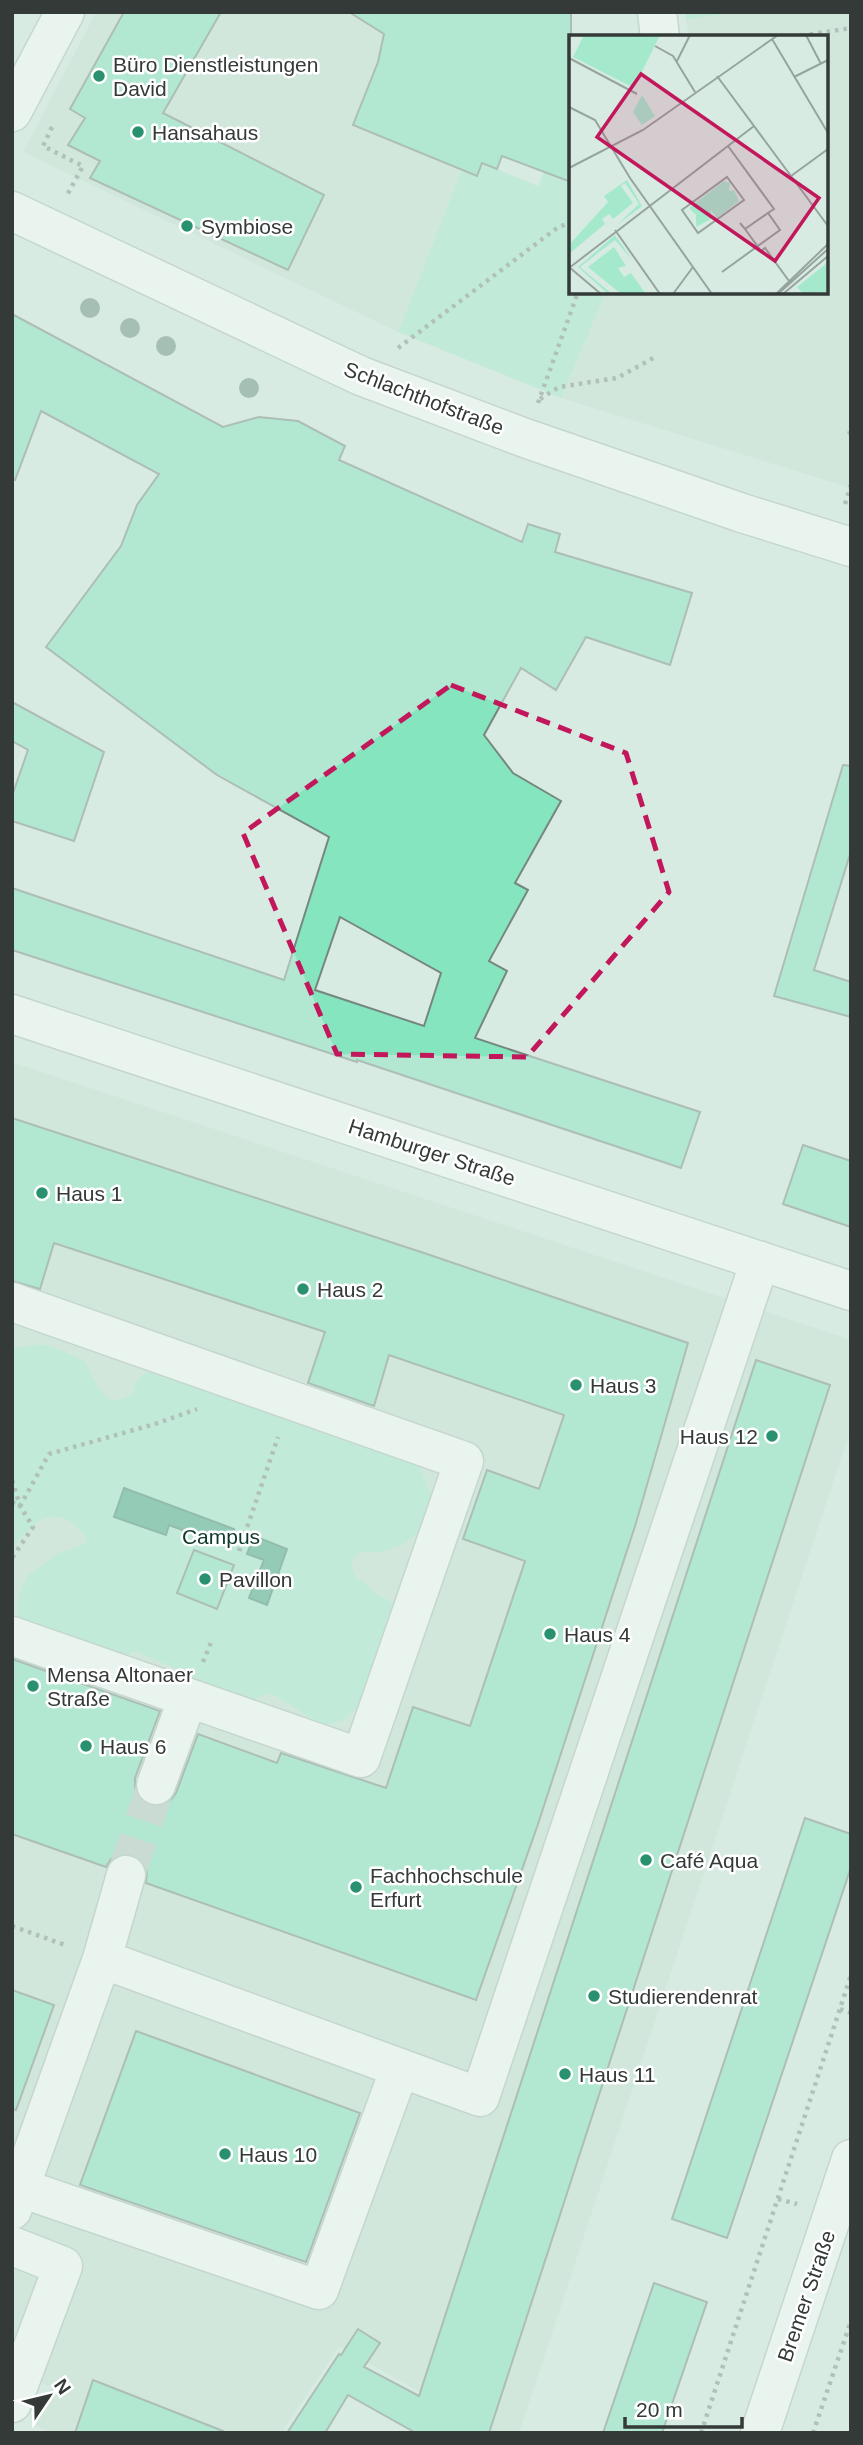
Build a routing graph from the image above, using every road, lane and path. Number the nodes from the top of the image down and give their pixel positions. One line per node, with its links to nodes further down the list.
1 (65, 12): 6 (street)
2 (657, 12): 4 (street)
3 (851, 28): 5 (path)
4 (660, 35)
5 (806, 35)
6 (12, 111)
7 (55, 122): 10 (path)
8 (12, 211): 10 (street, Schlachthofstraße)
9 (569, 223): 13 (path)
10 (49, 228): 13 (street, Schlachthofstraße)
11 (577, 294): 14 (path)
12 (657, 356): 14 (path)
13 (361, 376): 15 (street, Schlachthofstraße)
14 (540, 399): 15 (path)
15 (525, 438): 16 (street, Schlachthofstraße)
16 (851, 547)
17 (12, 1014): 18 (street, Hamburger Straße)
18 (760, 1261): 19 (street, Hamburger Straße); 37 (street)
19 (851, 1291)
20 (12, 1302): 21 (street)
21 (292, 1400): 26 (path); 29 (street)
22 (205, 1406): 25 (path)
23 (12, 1480): 25 (path)
24 (12, 1502): 25 (path)
25 (20, 1506): 27 (path)
26 (239, 1551)
27 (12, 1558)
28 (12, 1636): 29 (street)
29 (188, 1698): 30 (street)
30 (156, 1785)
31 (126, 1875): 33 (street)
32 (12, 1926): 33 (path)
33 (102, 1959): 37 (street); 39 (street)
34 (851, 1975): 35 (path)
35 (840, 2009): 36 (path); 43 (path)
36 (851, 2013)
37 (400, 2068): 39 (street)
38 (851, 2159): 44 (street, Bremer Straße)
39 (15, 2194)
40 (12, 2246): 42 (street)
41 (851, 2321): 45 (path)
42 (15, 2397)
43 (701, 2433)
44 (760, 2433)
45 (813, 2433)

